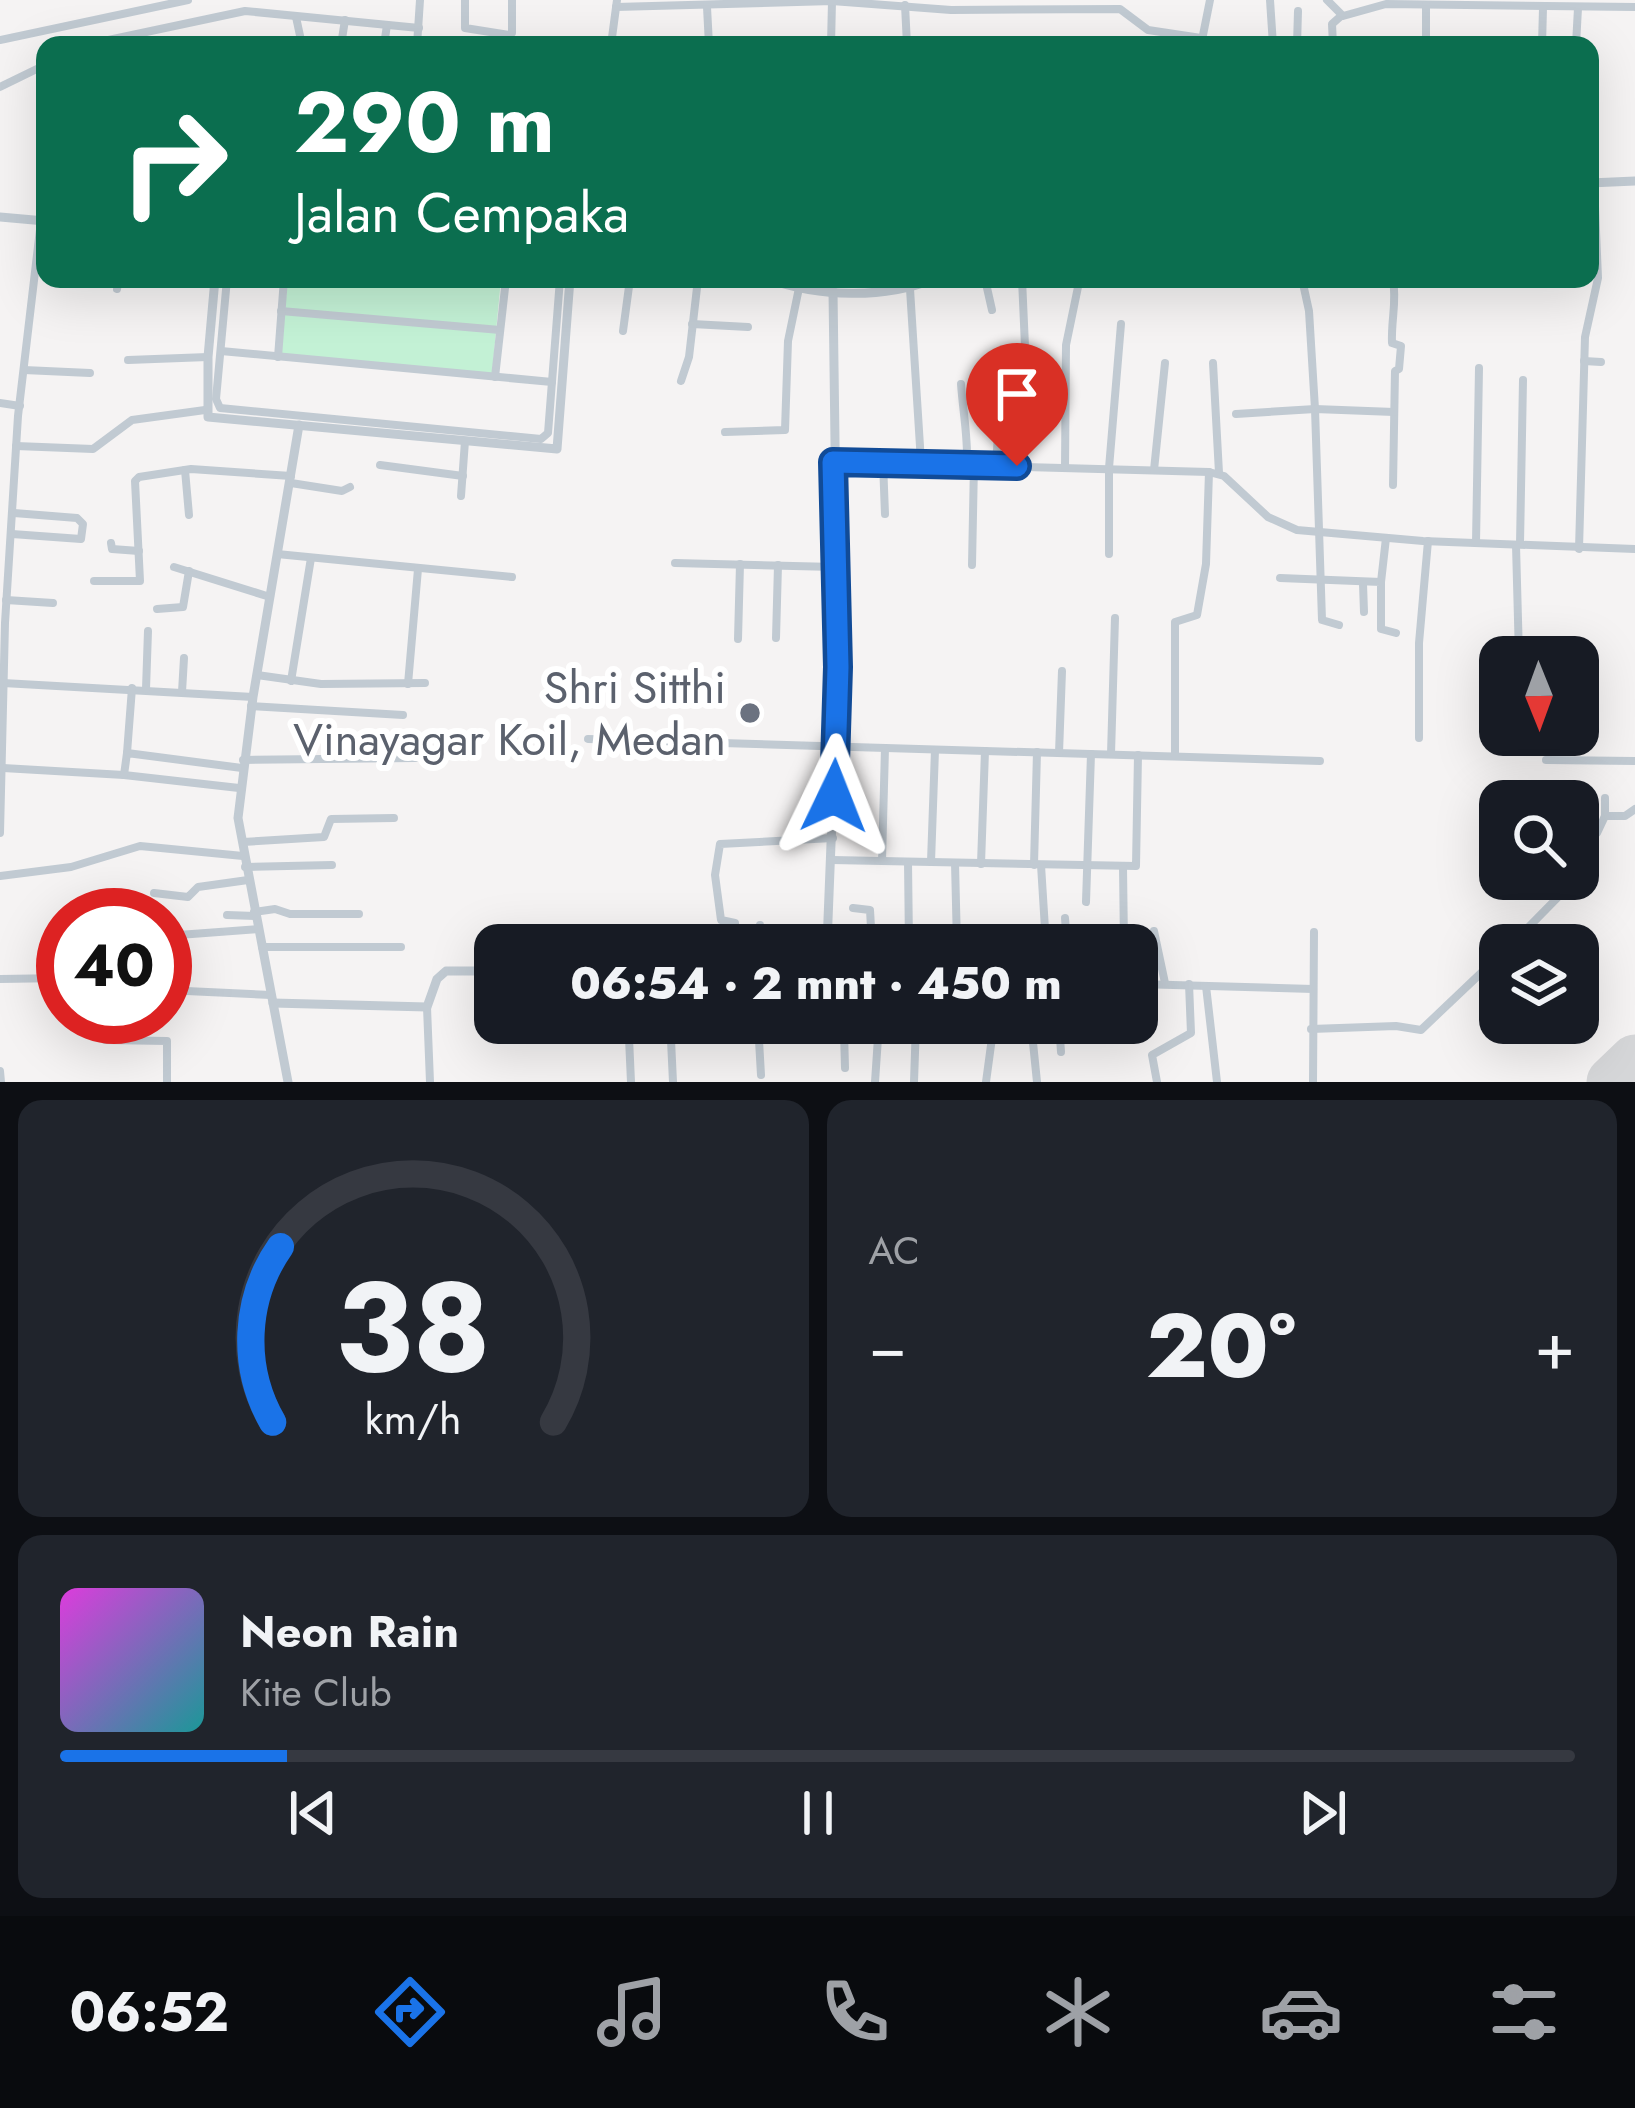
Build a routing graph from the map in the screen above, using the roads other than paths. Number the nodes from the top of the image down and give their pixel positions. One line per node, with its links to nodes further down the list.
1 (188, 0): 49 (street)
2 (420, 0): 28 (street)
3 (466, 0): 34 (street)
4 (512, 0): 35 (street)
5 (1210, 0): 42 (street)
6 (1270, 0): 43 (street)
7 (1327, 0): 23 (street)
8 (832, 1): 9 (street); 19 (street); 38 (street)
9 (887, 2): 16 (street)
10 (1448, 2): 15 (street); 18 (street)
11 (1610, 3): 20 (street); 21 (street)
12 (617, 4): 13 (street); 36 (street)
13 (695, 4): 19 (street)
14 (1032, 4): 16 (street); 41 (street)
15 (1426, 4): 17 (street); 46 (street)
16 (905, 5): 39 (street)
17 (1356, 5): 23 (street)
18 (1544, 6): 21 (street); 47 (street)
19 (707, 7): 37 (street)
20 (1635, 7)
21 (1578, 8): 48 (street)
22 (1298, 11): 44 (street)
23 (1342, 16): 45 (street)
24 (296, 17): 25 (street); 29 (street); 30 (street)
25 (345, 20): 26 (street); 31 (street)
26 (387, 25): 28 (street); 32 (street)
27 (1074, 27): 40 (street)
28 (419, 28): 33 (street)
29 (127, 36)
30 (300, 36)
31 (342, 36)
32 (385, 36)
33 (418, 36)
34 (497, 36)
35 (513, 36)
36 (612, 36)
37 (709, 36)
38 (831, 36)
39 (907, 36)
40 (1073, 36)
41 (1174, 36)
42 (1204, 36)
43 (1273, 36)
44 (1297, 36)
45 (1333, 36)
46 (1426, 36)
47 (1543, 36)
48 (1576, 36)
49 (0, 40)
50 (36, 69): 51 (street)
51 (0, 87)
52 (1635, 181): 53 (street)
53 (1599, 183)
54 (0, 217): 55 (street)
55 (36, 220)
56 (36, 276): 94 (street)
57 (214, 288): 85 (street)
58 (226, 288): 84 (street)
59 (283, 288): 78 (street)
60 (505, 288): 82 (street)
61 (559, 288): 98 (street)
62 (569, 288): 110 (street)
63 (629, 288): 83 (street)
64 (697, 288): 79 (street)
65 (799, 288): 109 (street)
66 (833, 288): 112 (street)
67 (854, 288): 76 (street)
68 (882, 288): 76 (street)
69 (988, 288): 77 (street)
70 (1022, 288): 101 (street)
71 (1078, 288): 118 (street)
72 (1304, 288): 104 (street)
73 (1394, 288): 106 (street)
74 (1596, 288): 89 (street)
75 (910, 289): 76 (street); 114 (street)
76 (882, 292)
77 (992, 310)
78 (281, 311): 82 (street); 86 (street)
79 (692, 324): 81 (street); 99 (street)
80 (1121, 324): 119 (street)
81 (748, 327)
82 (500, 331): 96 (street)
83 (623, 331)
84 (221, 351): 86 (street); 98 (street)
85 (208, 357): 88 (street); 105 (street)
86 (278, 357): 96 (street)
87 (1004, 359): 101 (street)
88 (128, 360)
89 (1584, 361): 90 (street); 138 (street)
90 (1601, 362)
91 (1165, 363): 121 (street)
92 (1213, 363): 122 (street)
93 (1479, 368): 136 (street)
94 (24, 370): 95 (street); 103 (street)
95 (89, 373)
96 (495, 377): 98 (street)
97 (1523, 380): 137 (street)
98 (552, 382)
99 (681, 382)
100 (961, 383): 115 (street)
101 (1001, 390): 117 (street)
102 (0, 403): 103 (street)
103 (20, 406): 111 (street)
104 (1316, 409): 106 (street); 107 (street); 131 (street)
105 (206, 410): 108 (street); 111 (street)
106 (1394, 412): 125 (street)
107 (1237, 414)
108 (299, 425): 110 (street); 124 (street)
109 (724, 431)
110 (465, 441): 123 (street)
111 (16, 446): 128 (street)
112 (833, 462): 113 (street); 150 (street)
113 (883, 462): 114 (street); 129 (street)
114 (921, 463): 115 (street)
115 (971, 464): 117 (street); 148 (street)
116 (380, 465): 123 (street)
117 (996, 466): 118 (street)
118 (1065, 467): 119 (street)
119 (1109, 468): 121 (street); 142 (street)
120 (184, 470): 124 (street); 130 (street); 140 (street)
121 (1154, 470): 122 (street)
122 (1214, 473): 131 (street); 196 (street)
123 (463, 476): 127 (street)
124 (292, 479): 126 (street); 141 (street)
125 (1393, 484)
126 (350, 487)
127 (461, 496)
128 (14, 513): 132 (street); 132 (street)
129 (885, 514)
130 (189, 515)
131 (1322, 533): 133 (street); 156 (street)
132 (12, 534): 144 (street)
133 (1386, 538): 134 (street); 157 (street)
134 (1428, 542): 136 (street); 184 (street)
135 (111, 543): 140 (street)
136 (1476, 543): 137 (street)
137 (1518, 544): 138 (street); 169 (street)
138 (1579, 549): 139 (street)
139 (1635, 549)
140 (139, 551): 155 (street)
141 (278, 554): 143 (street); 159 (street)
142 (1108, 554)
143 (311, 558): 151 (street); 175 (street)
144 (5, 561): 160 (street)
145 (675, 563): 146 (street)
146 (740, 564): 147 (street); 171 (street)
147 (778, 565): 150 (street); 170 (street)
148 (972, 565)
149 (175, 567): 152 (street)
150 (836, 567): 186 (street)
151 (418, 569): 153 (street); 178 (street)
152 (189, 571): 159 (street); 162 (street)
153 (512, 577)
154 (1280, 578): 156 (street)
155 (94, 581)
156 (1323, 582): 158 (street); 166 (street)
157 (1381, 582): 158 (street); 168 (street)
158 (1363, 583): 163 (street)
159 (270, 597): 174 (street)
160 (6, 600): 161 (street); 165 (street)
161 (52, 603)
162 (158, 609)
163 (1364, 612)
164 (1115, 618): 194 (street)
165 (2, 623): 176 (street)
166 (1340, 625)
167 (148, 631): 180 (street)
168 (1396, 633)
169 (1519, 636)
170 (776, 638)
171 (739, 640)
172 (184, 658): 181 (street)
173 (1062, 671): 192 (street)
174 (256, 675): 175 (street); 182 (street)
175 (291, 681): 178 (street)
176 (2, 683): 179 (street); 202 (street)
177 (425, 683): 178 (street)
178 (408, 684)
179 (132, 688): 180 (street); 191 (street)
180 (146, 689): 181 (street)
181 (182, 692): 182 (street)
182 (252, 702): 183 (street); 201 (street)
183 (403, 715)
184 (1419, 738)
185 (588, 739): 186 (street)
186 (836, 746): 187 (street); 211 (street)
187 (885, 748): 188 (street); 215 (street)
188 (935, 750): 189 (street); 217 (street)
189 (985, 751): 190 (street); 219 (street)
190 (1037, 752): 192 (street); 221 (street)
191 (127, 753): 201 (street); 203 (street)
192 (1059, 753): 193 (street)
193 (1091, 754): 194 (street); 222 (street)
194 (1111, 754): 195 (street)
195 (1138, 755): 196 (street); 223 (street)
196 (1175, 756): 199 (street)
197 (415, 758): 201 (street)
198 (1546, 760): 200 (street)
199 (1319, 761)
200 (1635, 761)
201 (243, 764): 204 (street)
202 (3, 768): 203 (street); 210 (street)
203 (124, 775): 204 (street)
204 (239, 788): 212 (street)
205 (1605, 798): 207 (street)
206 (1635, 809): 207 (street)
207 (1605, 816): 209 (street)
208 (394, 818): 212 (street)
209 (1599, 831)
210 (0, 833)
211 (832, 838): 213 (street); 234 (street)
212 (241, 842): 214 (street)
213 (832, 860): 215 (street); 235 (street)
214 (244, 861): 220 (street); 224 (street); 225 (street)
215 (882, 861): 216 (street)
216 (908, 862): 217 (street); 237 (street)
217 (931, 862): 218 (street)
218 (955, 863): 219 (street); 238 (street)
219 (981, 864): 221 (street)
220 (332, 865)
221 (1037, 865): 222 (street); 239 (street)
222 (1086, 866): 223 (street); 228 (street)
223 (1124, 867): 241 (street)
224 (0, 876)
225 (248, 880): 226 (street); 230 (street)
226 (192, 892)
227 (1555, 900): 242 (street)
228 (1086, 902)
229 (853, 908): 236 (street)
230 (255, 914): 231 (street); 232 (street); 243 (street)
231 (358, 914)
232 (227, 915)
233 (1065, 918): 240 (street)
234 (735, 924)
235 (828, 924)
236 (871, 924)
237 (909, 924)
238 (956, 924)
239 (1044, 924)
240 (1065, 924)
241 (1124, 924)
242 (1531, 924)
243 (258, 929): 245 (street); 246 (street)
244 (1314, 932): 257 (street)
245 (192, 936)
246 (262, 947): 247 (street); 259 (street)
247 (401, 947)
248 (1158, 950): 253 (street)
249 (474, 971): 260 (street)
250 (1479, 975): 261 (street)
251 (36, 978): 252 (street)
252 (0, 979)
253 (1165, 983): 254 (street); 255 (street)
254 (1158, 984)
255 (1189, 984): 256 (street); 286 (street)
256 (1206, 986): 257 (street); 287 (street)
257 (1312, 989): 261 (street)
258 (192, 992): 259 (street)
259 (272, 999): 260 (street); 278 (street)
260 (428, 1007): 279 (street)
261 (1311, 1029): 288 (street)
262 (167, 1044): 277 (street)
263 (629, 1044): 280 (street)
264 (671, 1044): 281 (street)
265 (759, 1044): 275 (street)
266 (844, 1044): 273 (street)
267 (878, 1044): 282 (street)
268 (915, 1044): 283 (street)
269 (991, 1044): 284 (street)
270 (1033, 1044): 285 (street)
271 (1060, 1044): 272 (street)
272 (1061, 1052)
273 (845, 1068)
274 (0, 1071): 276 (street)
275 (761, 1076)
276 (1, 1082)
277 (167, 1082)
278 (288, 1082)
279 (430, 1082)
280 (632, 1082)
281 (673, 1082)
282 (875, 1082)
283 (914, 1082)
284 (986, 1082)
285 (1037, 1082)
286 (1157, 1082)
287 (1217, 1082)
288 (1313, 1082)

